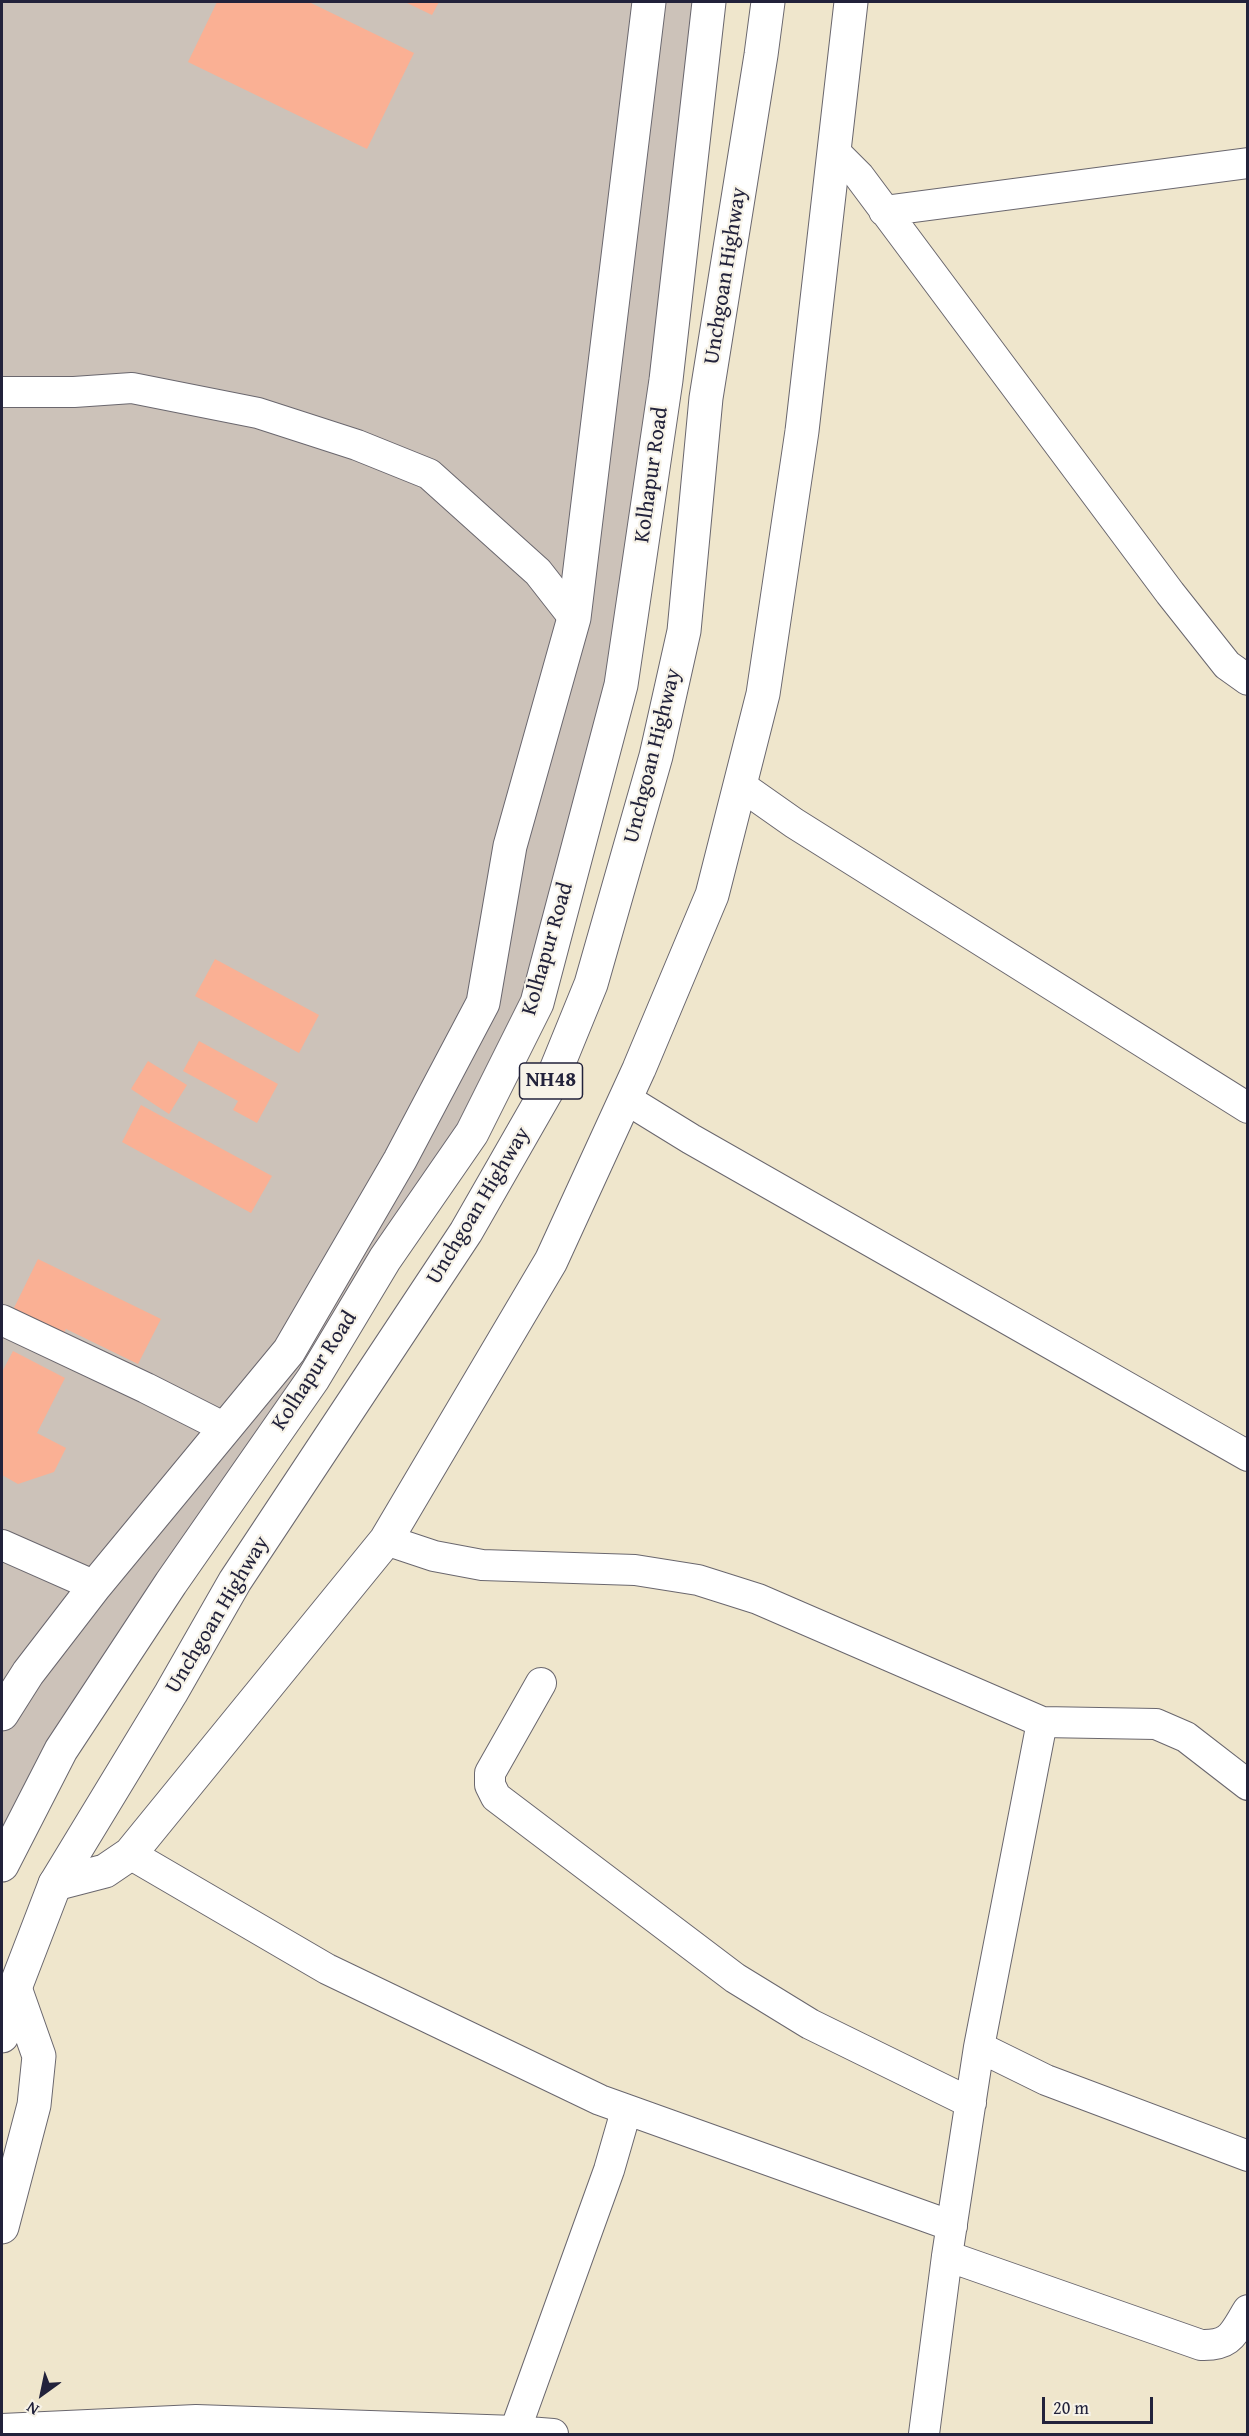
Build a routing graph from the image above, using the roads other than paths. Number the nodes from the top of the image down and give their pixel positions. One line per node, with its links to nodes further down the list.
1 (649, 2): 9 (main road)
2 (709, 2): 25 (main road, Kolhapur Road / NH48)
3 (768, 2): 26 (main road, Unchgoan Highway / NH48)
4 (851, 2): 5 (main road)
5 (834, 151): 7 (street); 11 (main road)
6 (1248, 163): 7 (street)
7 (884, 211): 10 (street)
8 (2, 392): 9 (street)
9 (574, 618): 15 (main road)
10 (1248, 680)
11 (740, 785): 12 (main road); 13 (street)
12 (626, 1099): 16 (street); 17 (main road)
13 (1247, 1107)
14 (2, 1320): 15 (street)
15 (225, 1428): 19 (main road)
16 (1248, 1456)
17 (386, 1540): 22 (street); 24 (main road)
18 (2, 1545): 19 (street)
19 (95, 1586): 21 (main road)
20 (541, 1683): 30 (street)
21 (2, 1714)
22 (1042, 1722): 23 (street); 29 (street)
23 (1248, 1785)
24 (130, 1854): 26 (main road); 31 (street)
25 (2, 1864)
26 (55, 1884): 27 (main road, Unchgoan Highway / NH48)
27 (15, 1988): 28 (main road, Unchgoan Highway / NH48); 34 (main road)
28 (2, 2036)
29 (979, 2047): 30 (street); 32 (street)
30 (971, 2103): 33 (street)
31 (626, 2111): 33 (street); 38 (street)
32 (1248, 2156)
33 (952, 2226): 35 (street)
34 (2, 2227)
35 (947, 2256): 36 (street); 40 (street)
36 (1248, 2310)
37 (2, 2429): 38 (street)
38 (515, 2431): 39 (street)
39 (553, 2434)
40 (924, 2434)

